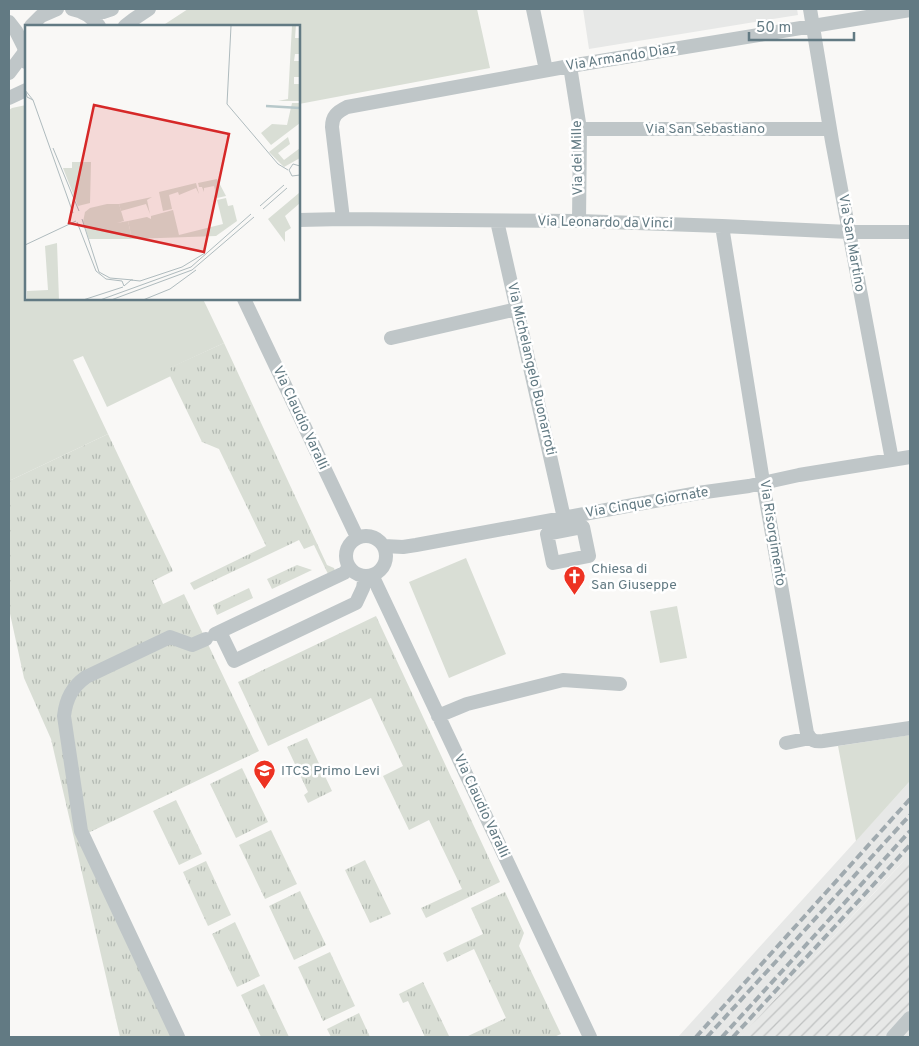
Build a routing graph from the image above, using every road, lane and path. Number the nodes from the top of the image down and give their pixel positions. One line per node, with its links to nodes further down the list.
1 (50, 9): 9 (street)
2 (112, 9): 7 (street)
3 (149, 9): 11 (street)
4 (533, 9): 15 (street)
5 (810, 9): 12 (street, Via San Martino)
6 (910, 10): 12 (street, Via Armando Diaz)
7 (79, 11): 10 (street)
8 (9, 22): 13 (street)
9 (32, 25)
10 (98, 25)
11 (126, 25)
12 (813, 27): 14 (street, Via Armando Diaz); 20 (street, Via San Martino)
13 (25, 49): 16 (street)
14 (570, 66): 15 (street, Via Armando Diaz); 19 (street, Via dei Mille)
15 (546, 70): 21 (street, Via Armando Diaz)
16 (9, 73)
17 (25, 90): 18 (street)
18 (9, 98)
19 (580, 128): 20 (street, Via San Sebastiano); 24 (street, Via dei Mille)
20 (830, 129): 26 (street, Via San Martino)
21 (344, 219): 22 (street, Via Leonardo da Vinci); 23 (street, Via Leonardo da Vinci)
22 (300, 220)
23 (497, 221): 24 (street, Via Leonardo da Vinci); 29 (street, Via Michelangelo Buonarroti)
24 (579, 222): 25 (street, Via Leonardo da Vinci)
25 (722, 226): 26 (street, Via Leonardo da Vinci); 33 (street, Via Risorgimento)
26 (849, 232): 27 (street, Via Leonardo da Vinci); 32 (street, Via San Martino)
27 (910, 232)
28 (244, 300): 35 (street, Via Claudio Varalli)
29 (517, 309): 30 (street); 34 (street, Via Michelangelo Buonarroti)
30 (391, 338)
31 (910, 456): 32 (street, Via Cinque Giornate)
32 (892, 460): 33 (street, Via Cinque Giornate)
33 (764, 482): 34 (street, Via Cinque Giornate); 43 (street, Via Risorgimento)
34 (564, 518): 36 (street, Via Cinque Giornate)
35 (357, 537): 36 (street); 37 (street)
36 (384, 546): 38 (street)
37 (350, 568): 38 (street); 39 (street)
38 (368, 576): 39 (street); 41 (street, Via Claudio Varalli)
39 (213, 635): 46 (street)
40 (620, 684): 41 (street)
41 (438, 716): 47 (street, Via Claudio Varalli)
42 (910, 728): 43 (street)
43 (810, 738): 44 (street)
44 (786, 743)
45 (910, 1018): 48 (street)
46 (178, 1037)
47 (590, 1037)
48 (893, 1037)

